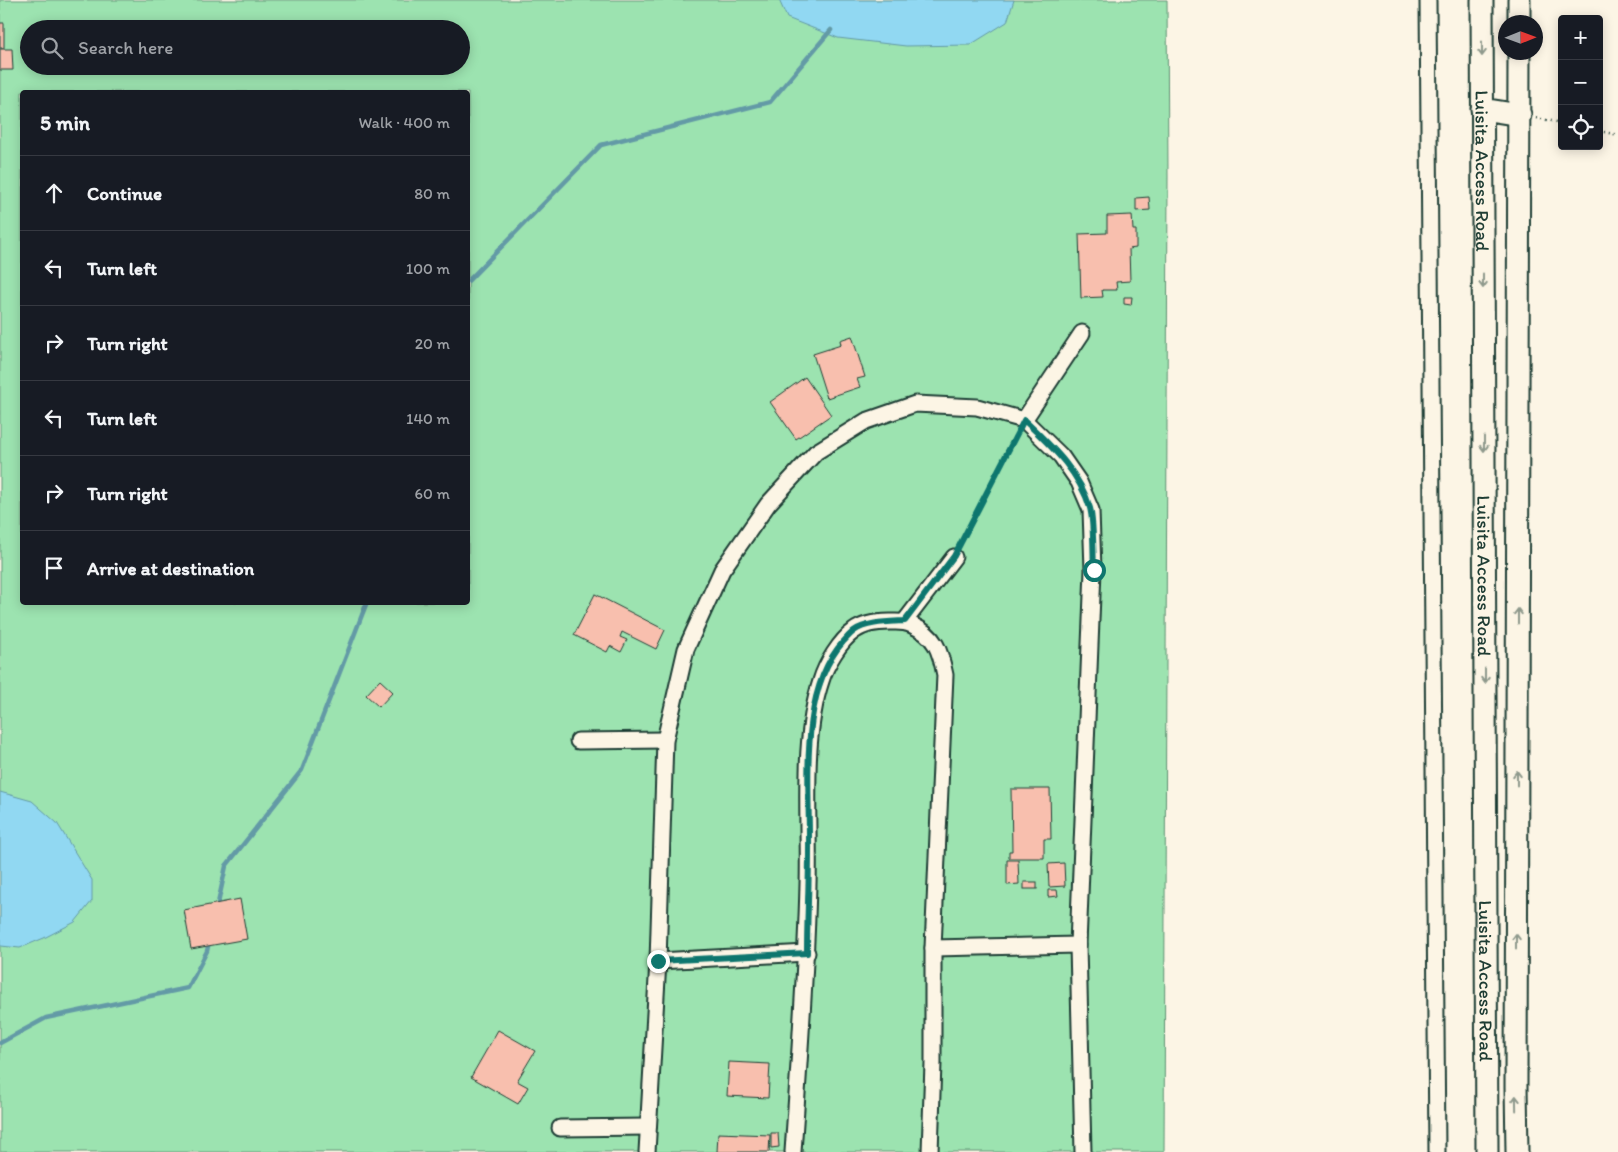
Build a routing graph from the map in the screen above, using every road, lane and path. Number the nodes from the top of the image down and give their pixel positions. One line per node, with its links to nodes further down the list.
1 (1428, 0): 27 (street)
2 (1482, 0): 6 (main road, Luisita Access Road, one-way to 6)
3 (1519, 0): 4 (main road)
4 (1519, 15)
5 (1519, 60): 7 (main road, Luisita Access Road)
6 (1482, 109): 7 (main road); 28 (main road, Luisita Access Road, one-way to 28)
7 (1520, 115): 8 (path); 29 (main road, Luisita Access Road, one-way to 7)
8 (1558, 122)
9 (1603, 132): 10 (path)
10 (1618, 135)
11 (1082, 333): 12 (street)
12 (1024, 420): 13 (path); 15 (street); 17 (street)
13 (954, 556): 14 (street)
14 (905, 621): 18 (street); 19 (street)
15 (665, 740): 16 (street); 20 (street)
16 (578, 742)
17 (1078, 946): 18 (street); 26 (street)
18 (933, 948): 25 (street)
19 (807, 953): 20 (street); 24 (street)
20 (658, 961): 21 (street)
21 (648, 1127): 22 (street); 23 (street)
22 (560, 1128)
23 (647, 1152)
24 (793, 1152)
25 (930, 1152)
26 (1083, 1152)
27 (1437, 1152)
28 (1487, 1152)
29 (1517, 1152)

